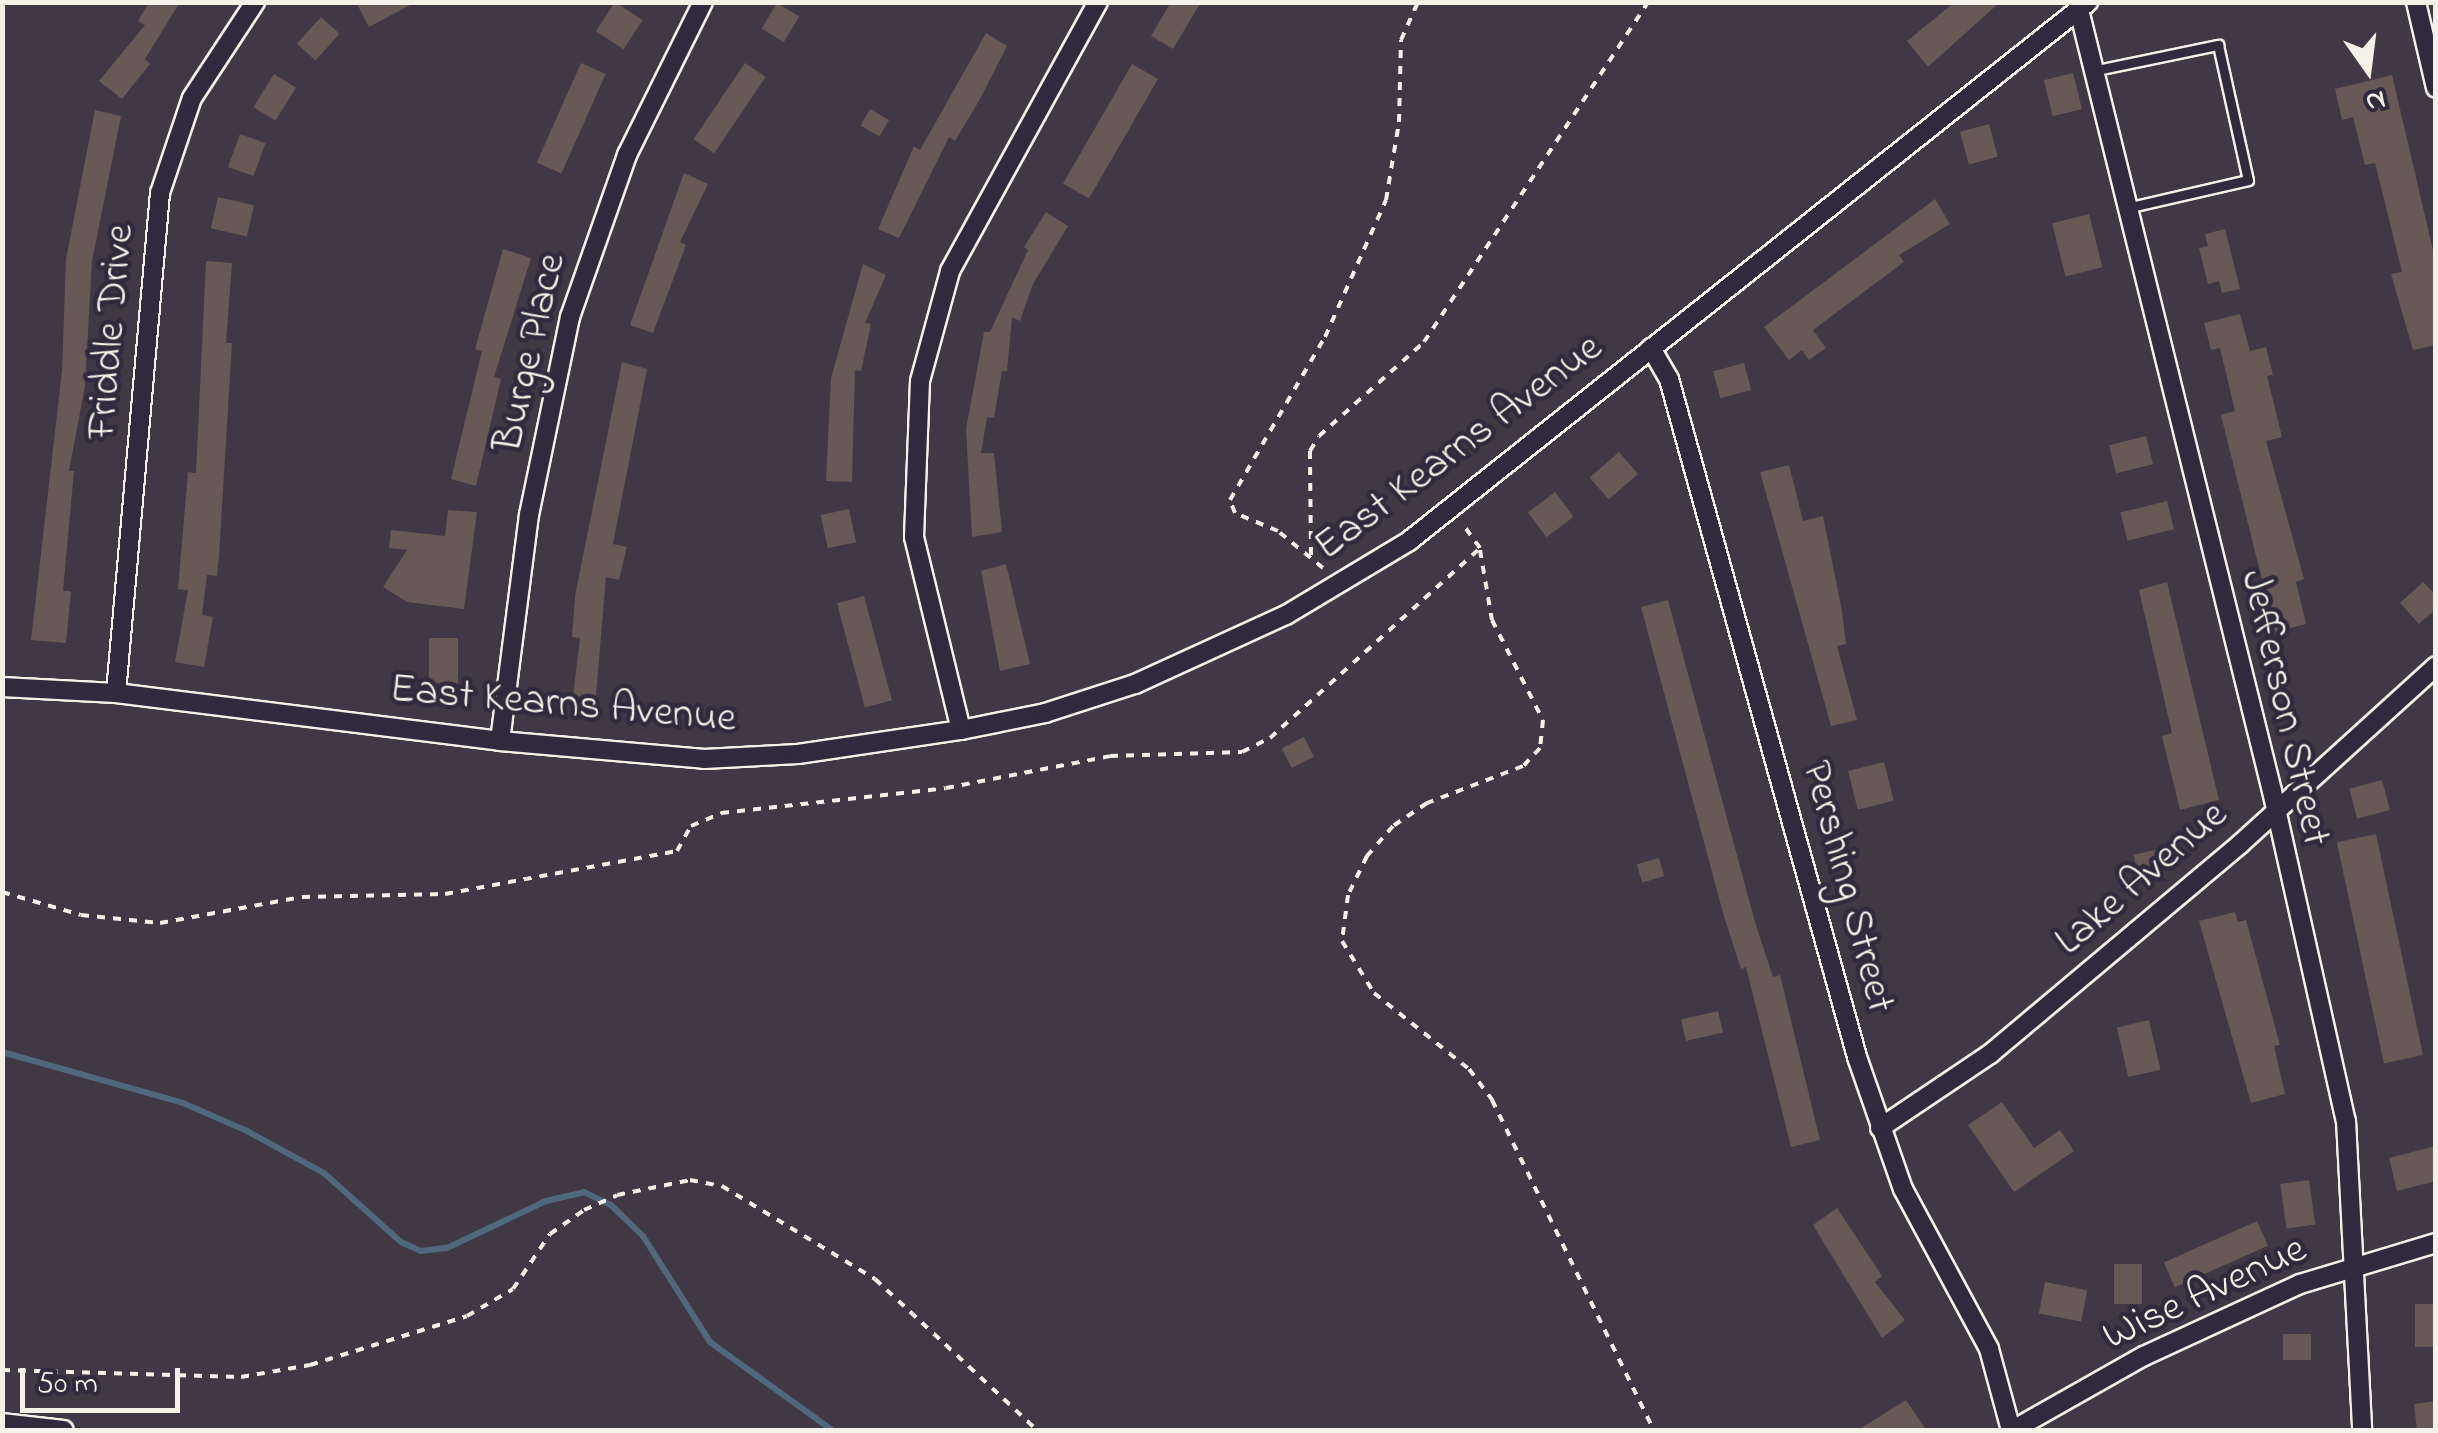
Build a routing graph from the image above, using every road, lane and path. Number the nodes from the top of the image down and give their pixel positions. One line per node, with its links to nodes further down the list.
1 (254, 2): 18 (street, Friddle Drive)
2 (702, 2): 20 (street, Burge Place)
3 (1098, 2): 19 (street)
4 (1418, 2): 14 (path)
5 (1648, 2): 14 (path)
6 (2416, 2): 9 (street)
7 (2083, 6): 8 (street, Jefferson Street); 11 (street, East Kearns Avenue)
8 (2098, 70): 10 (street, Jefferson Street); 10 (lane)
9 (2436, 88)
10 (2130, 207): 21 (street, Jefferson Street)
11 (1651, 348): 19 (street, East Kearns Avenue); 23 (street, Pershing Street)
12 (1456, 520): 13 (path)
13 (1480, 548): 22 (path); 30 (path)
14 (1312, 555): 15 (path)
15 (1340, 560)
16 (2436, 666): 21 (street, Lake Avenue)
17 (2, 687): 18 (street, East Kearns Avenue)
18 (116, 693): 20 (street, East Kearns Avenue)
19 (961, 730): 20 (street, East Kearns Avenue)
20 (500, 741)
21 (2274, 809): 23 (street, Lake Avenue); 25 (street, Jefferson Street)
22 (2, 892)
23 (1880, 1128): 31 (street, Pershing Street)
24 (2436, 1243): 25 (street, Wise Avenue)
25 (2356, 1264): 31 (street, Wise Avenue); 32 (street, Jefferson Street)
26 (2, 1370): 29 (path)
27 (2, 1424): 28 (street)
28 (64, 1430)
29 (1037, 1430)
30 (1654, 1430)
31 (2012, 1430)
32 (2362, 1430)

